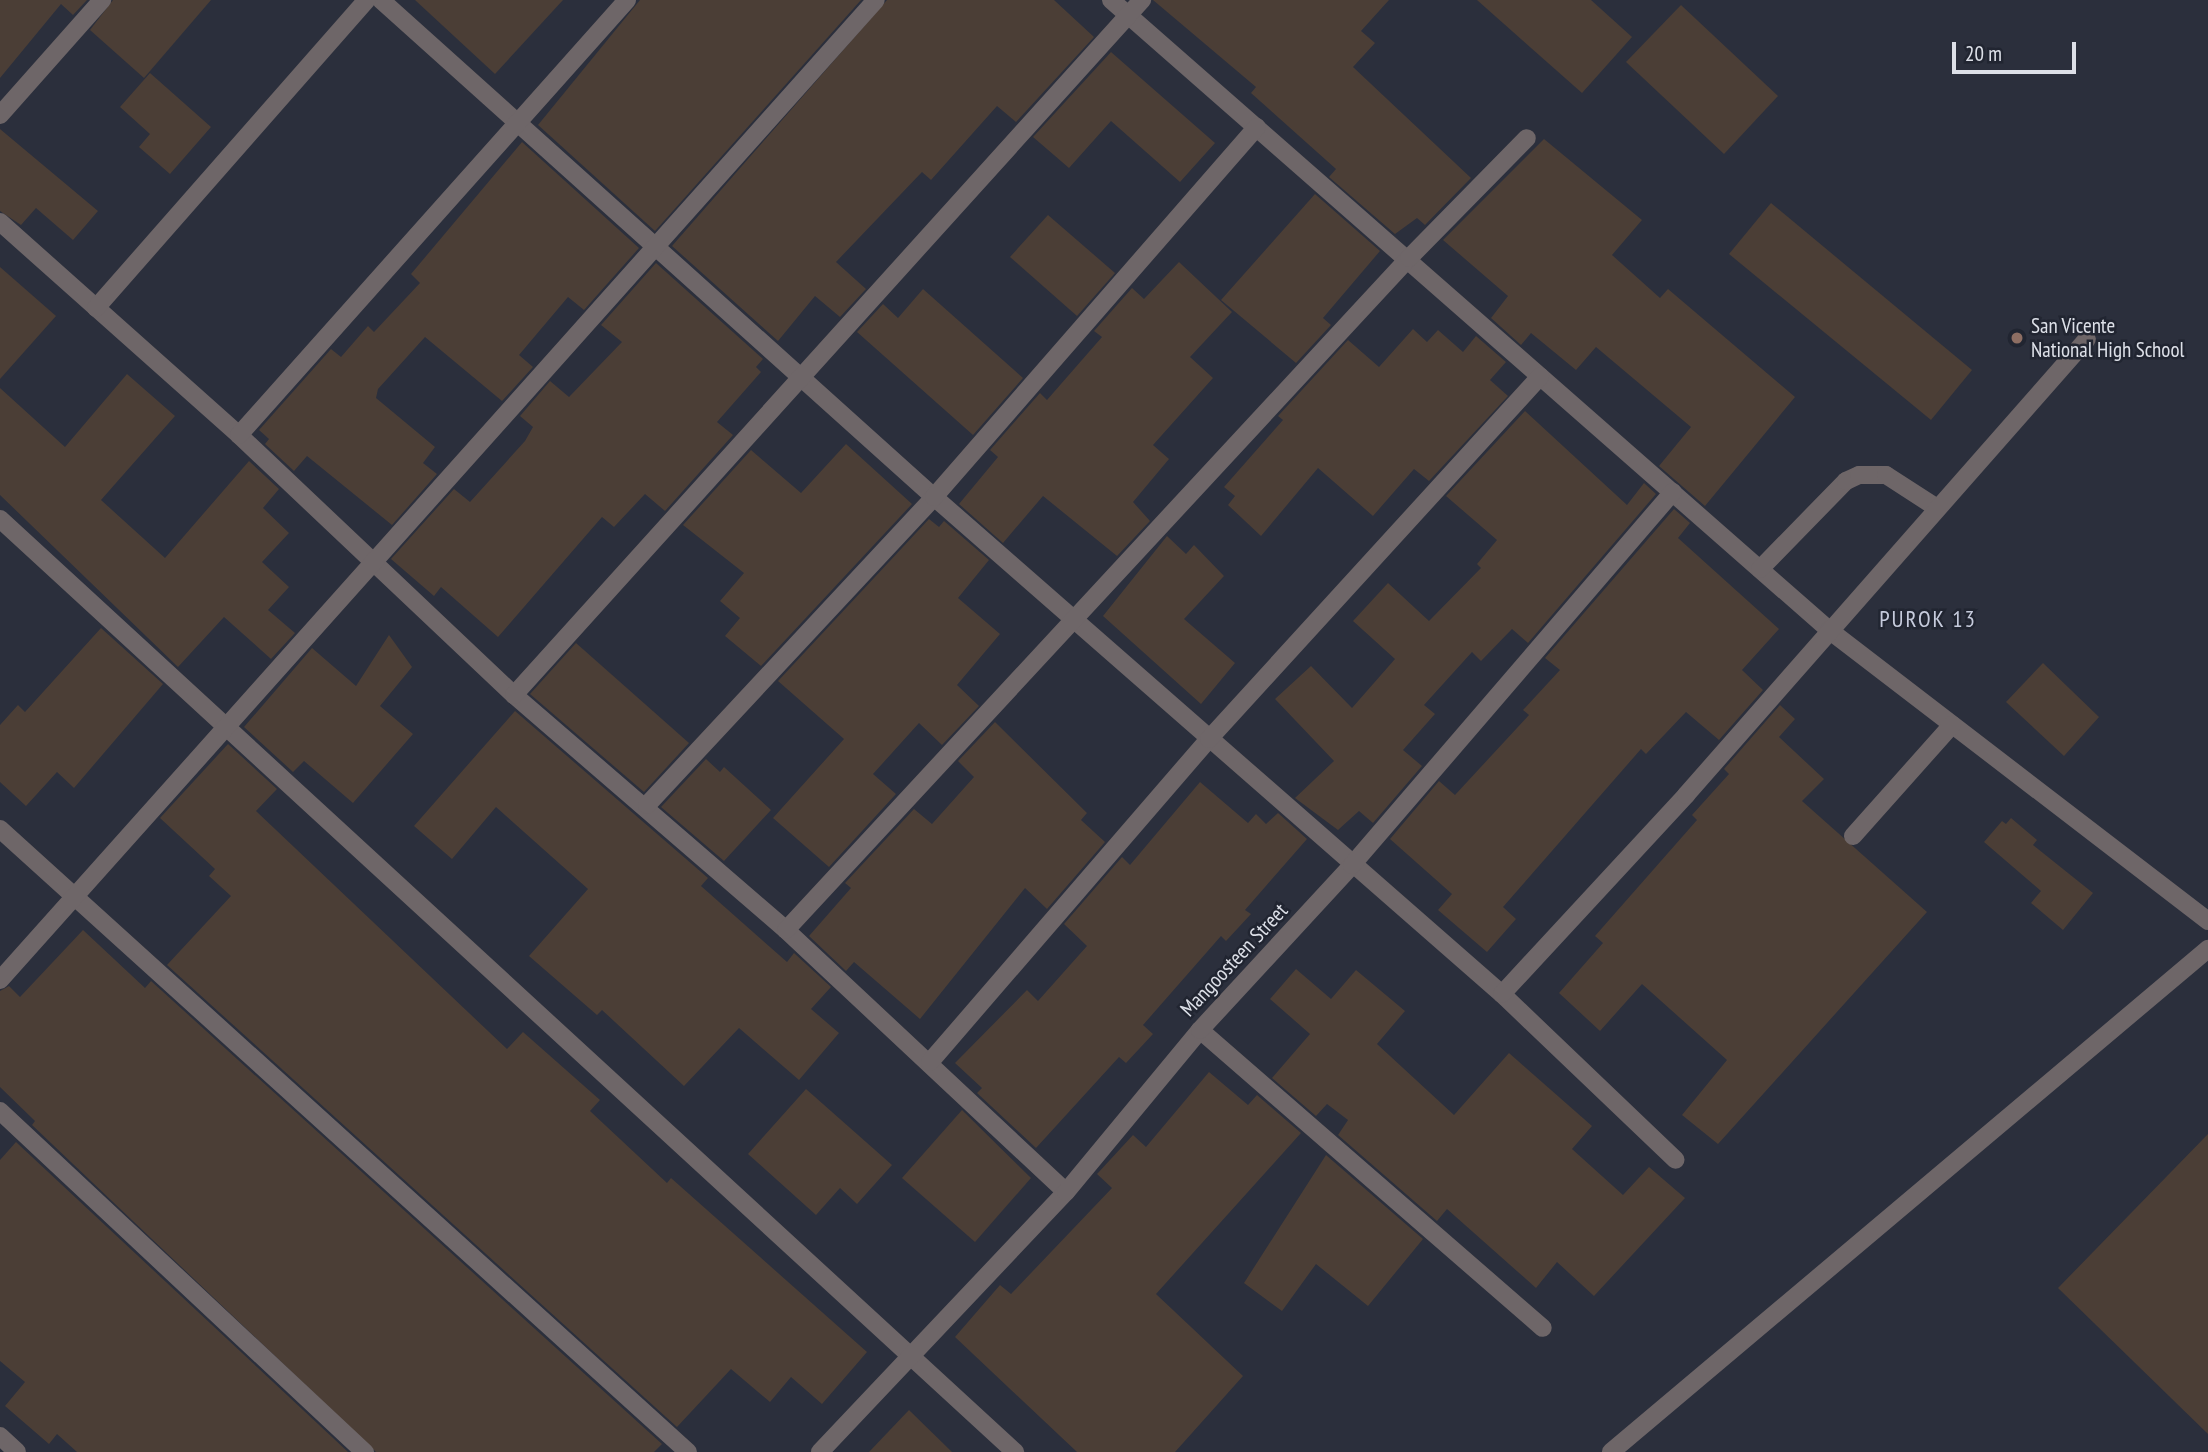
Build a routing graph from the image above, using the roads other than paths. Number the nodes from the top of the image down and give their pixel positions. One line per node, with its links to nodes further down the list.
1 (102, 0): 9 (street)
2 (367, 0): 16 (street)
3 (381, 0): 10 (street)
4 (627, 0): 10 (street)
5 (876, 0): 14 (street)
6 (1111, 0): 8 (street)
7 (1142, 0): 8 (street)
8 (1128, 15): 11 (street); 18 (street)
9 (0, 115)
10 (517, 122): 14 (street); 20 (street)
11 (1257, 127): 15 (street); 22 (street)
12 (1527, 138): 15 (street)
13 (0, 222): 16 (street)
14 (658, 249): 18 (street); 25 (street)
15 (1409, 258): 19 (street); 27 (street)
16 (96, 308): 20 (street)
17 (2087, 339): 23 (street)
18 (798, 374): 22 (street); 29 (street)
19 (1540, 377): 21 (street); 32 (street)
20 (239, 435): 25 (street)
21 (1673, 492): 26 (street); 36 (street, Mangoosteen Street)
22 (934, 497): 27 (street); 33 (street)
23 (1937, 508): 26 (street); 28 (street)
24 (0, 519): 31 (street)
25 (373, 563): 29 (street); 31 (street)
26 (1760, 569): 28 (street)
27 (1076, 621): 32 (street); 39 (street)
28 (1829, 630): 30 (street); 42 (street)
29 (514, 695): 33 (street)
30 (1952, 724): 35 (street); 38 (street)
31 (229, 726): 37 (street); 49 (street)
32 (1209, 739): 36 (street); 44 (street)
33 (647, 805): 39 (street)
34 (0, 829): 37 (street)
35 (1853, 836)
36 (1352, 865): 42 (street); 43 (street, Mangoosteen Street)
37 (76, 893): 41 (street); 53 (street)
38 (2208, 921)
39 (786, 930): 44 (street)
40 (2208, 949): 56 (street)
41 (0, 980)
42 (1502, 994): 46 (street)
43 (1200, 1030): 47 (street, Mangoosteen Street); 48 (street)
44 (930, 1062): 47 (street)
45 (0, 1111): 52 (street)
46 (1676, 1160)
47 (1066, 1192): 49 (street, Mangoosteen Street)
48 (1543, 1328)
49 (909, 1357): 54 (street, Mangoosteen Street); 55 (street)
50 (0, 1436): 51 (street)
51 (18, 1452)
52 (365, 1452)
53 (688, 1452)
54 (820, 1452)
55 (1015, 1452)
56 (1611, 1452)

